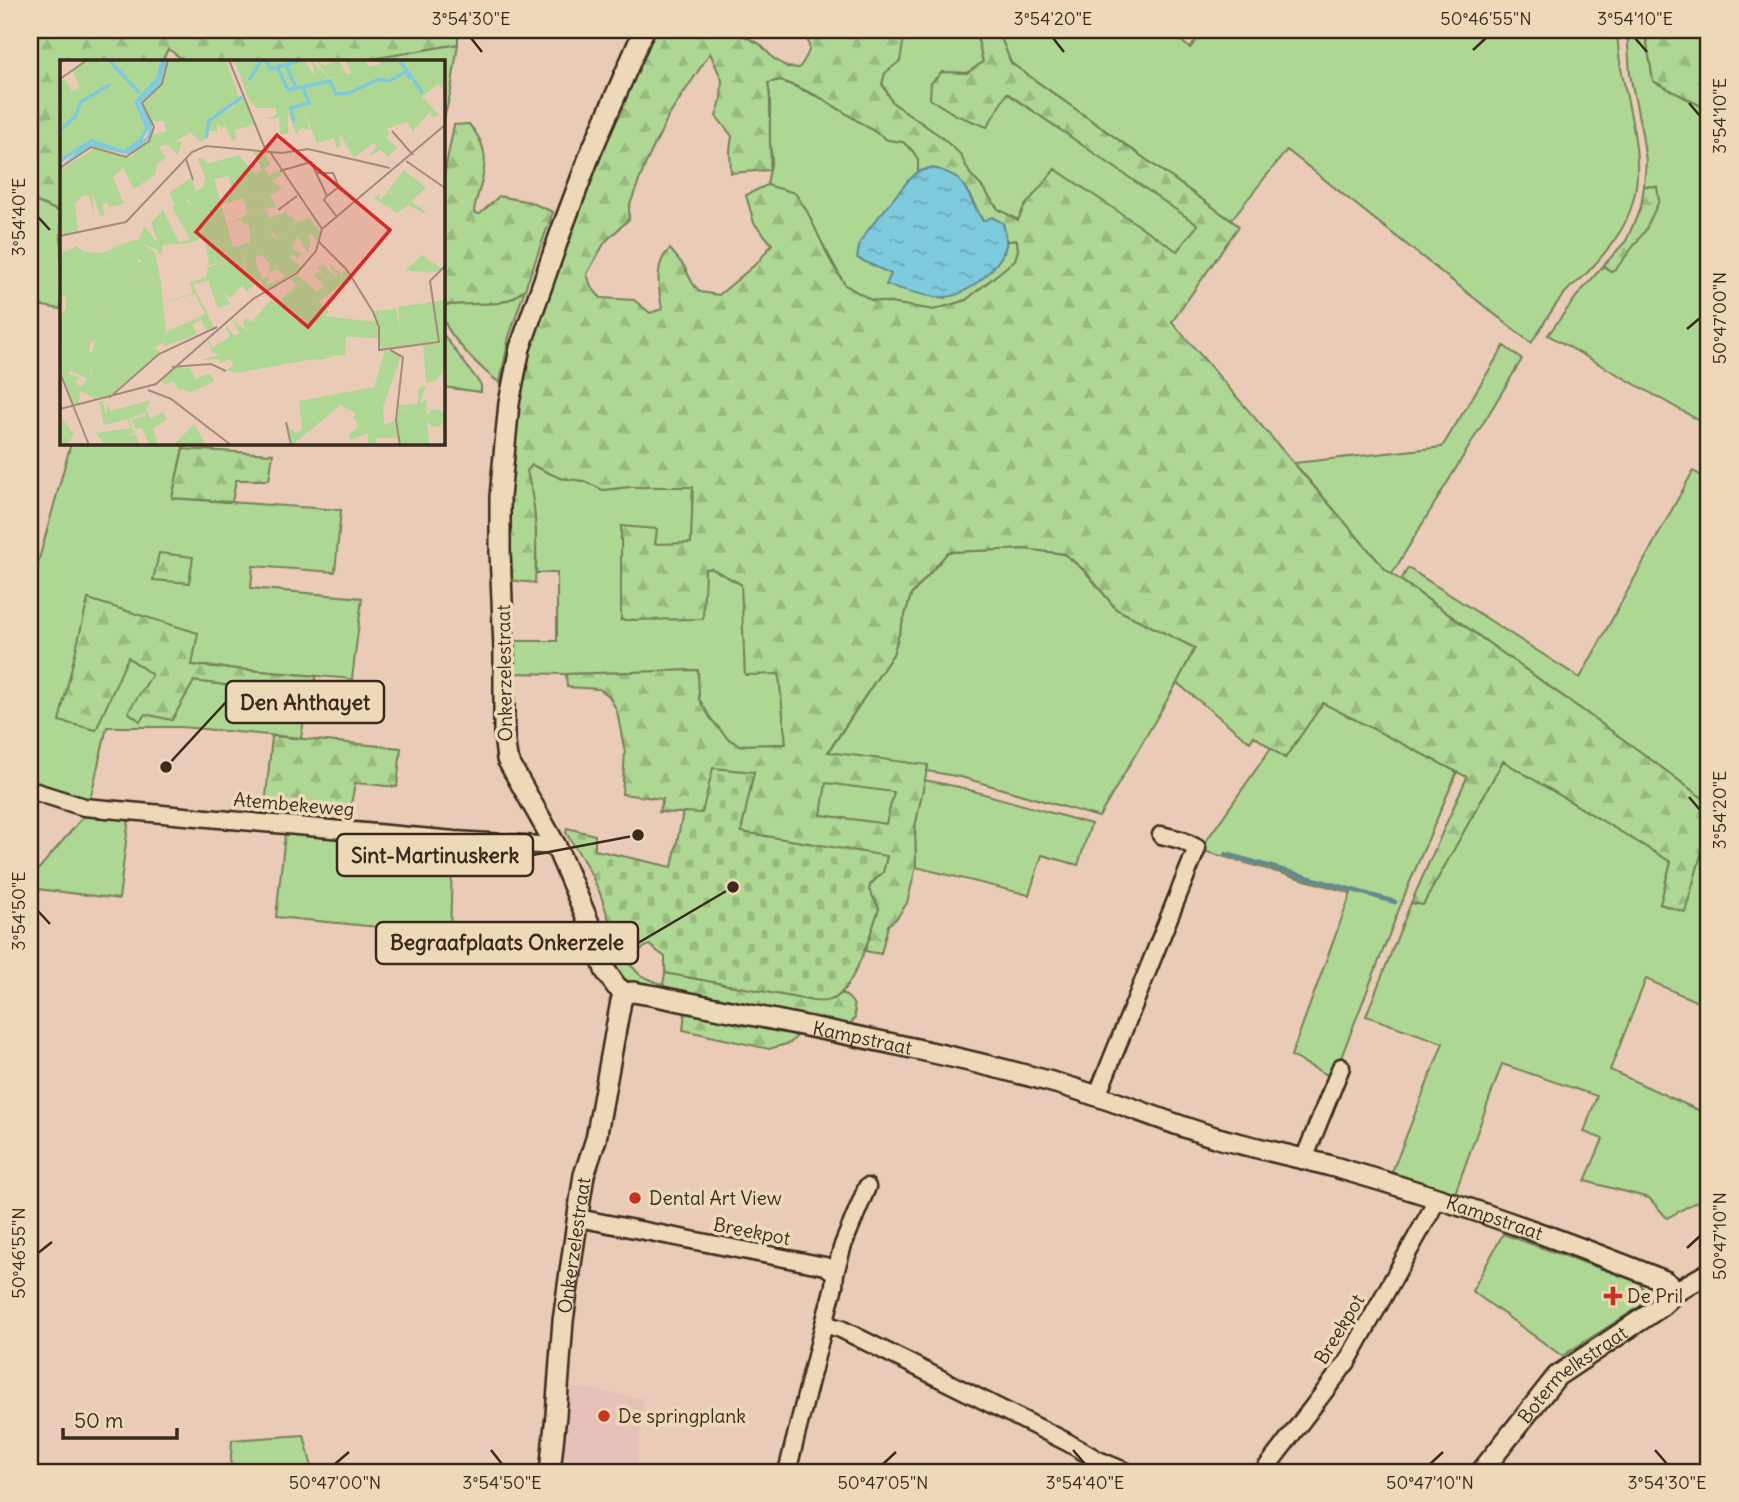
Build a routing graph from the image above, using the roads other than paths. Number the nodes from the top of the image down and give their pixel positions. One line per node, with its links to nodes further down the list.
1 (643, 30): 4 (street, Onkerzelestraat)
2 (30, 790): 4 (street, Atembekeweg)
3 (1161, 835): 7 (street)
4 (556, 846): 5 (street, Onkerzelestraat)
5 (625, 993): 7 (street, Kampstraat); 11 (street, Onkerzelestraat)
6 (1340, 1067): 8 (street)
7 (1097, 1096): 8 (street, Kampstraat)
8 (1304, 1159): 10 (street, Kampstraat)
9 (867, 1187): 12 (street)
10 (1435, 1198): 14 (street, Kampstraat); 20 (street, Breekpot)
11 (578, 1219): 12 (street, Breekpot); 17 (street, Onkerzelestraat)
12 (835, 1273): 15 (street)
13 (1709, 1273): 14 (street, Botermelkstraat)
14 (1677, 1291): 21 (street, Botermelkstraat)
15 (824, 1324): 16 (street); 18 (street)
16 (1096, 1466): 19 (street)
17 (550, 1472)
18 (787, 1472)
19 (1127, 1472)
20 (1263, 1472)
21 (1481, 1472)

